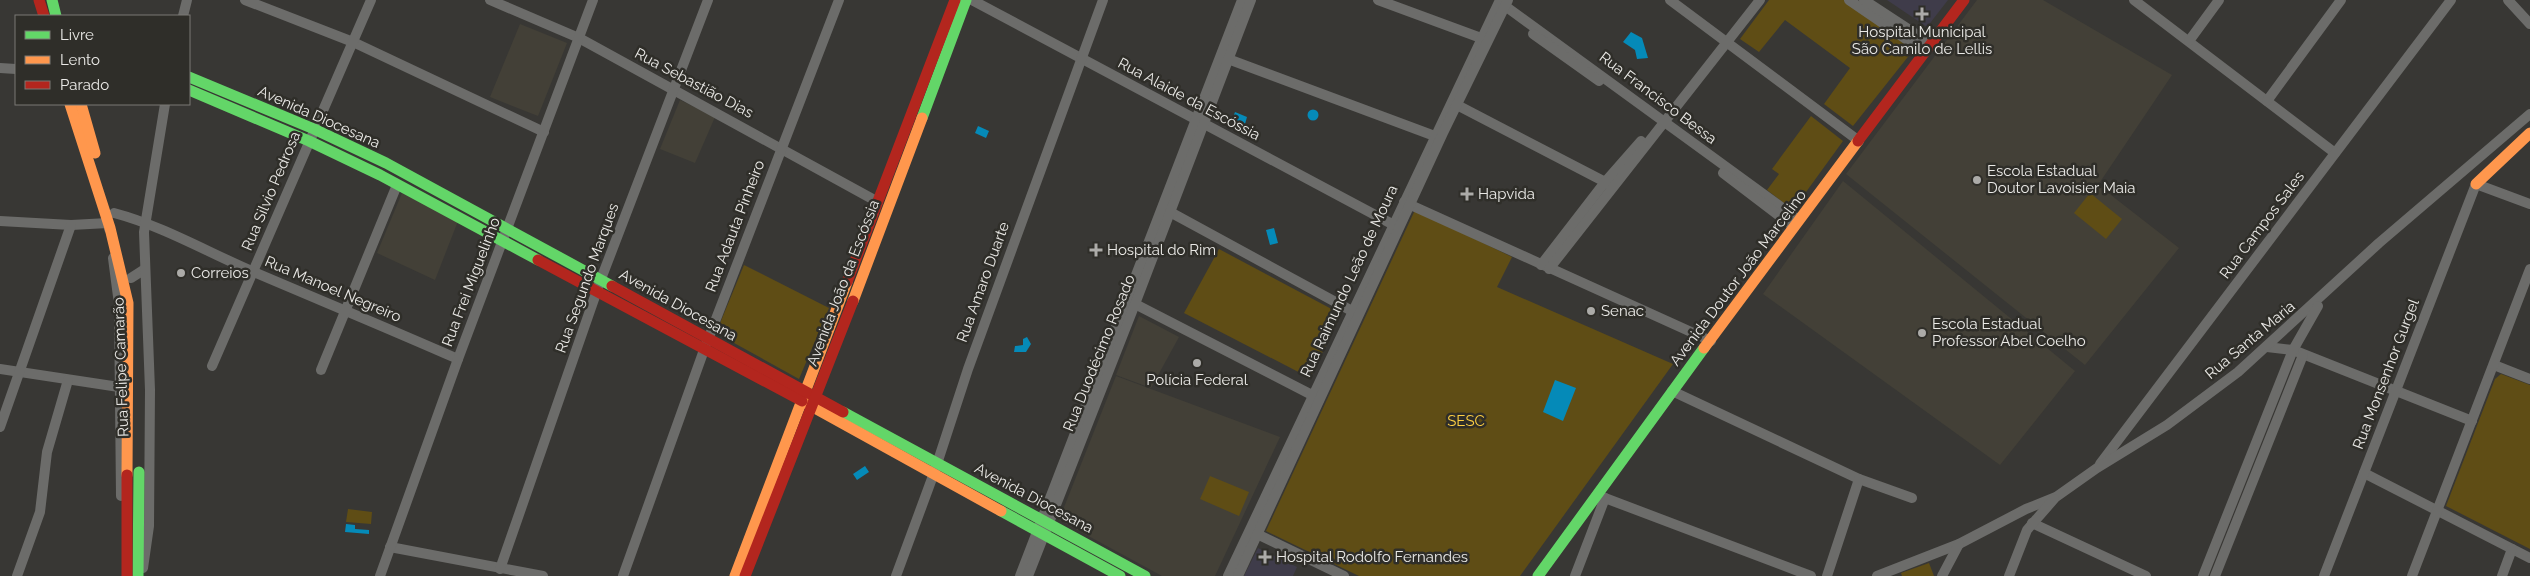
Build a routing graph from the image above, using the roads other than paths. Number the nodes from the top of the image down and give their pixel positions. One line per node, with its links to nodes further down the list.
1 (39, 0): 29 (street)
2 (52, 0): 30 (street)
3 (186, 0): 31 (street)
4 (245, 0): 37 (street)
5 (371, 0): 37 (street, Rua Silvio Pedrosa)
6 (490, 0): 33 (street, Rua Sebastião Dias)
7 (593, 0): 33 (street, Rua Frei Miguelinho)
8 (708, 0): 45 (street, Rua Segundo Marques)
9 (839, 0): 60 (street, Rua Adauta Pinheiro)
10 (955, 0): 67 (street, Avenida João da Escóssia)
11 (966, 0): 109 (street, Avenida João da Escóssia)
12 (972, 0): 39 (street, Rua Alaide da Escóssia)
13 (1103, 0): 39 (street, Rua Amaro Duarte)
14 (1242, 0): 52 (street, Rua Duodécimo Rosado)
15 (1251, 0): 40 (street, Rua Duodécimo Rosado)
16 (1378, 0): 34 (street)
17 (1670, 0): 35 (street)
18 (1753, 0): 35 (street)
19 (1760, 0): 35 (street)
20 (1849, 0): 38 (street)
21 (1864, 0): 38 (street)
22 (1964, 0): 38 (street, Avenida Doutor João Marcelino)
23 (2134, 0): 36 (street)
24 (2219, 0): 36 (street)
25 (2341, 0): 46 (street)
26 (2508, 0): 32 (street)
27 (2446, 2): 61 (street, Rua Campos Sales)
28 (1502, 4): 34 (street, Rua Raimundo Leão de Moura); 50 (street, Rua Raimundo Leão de Moura); 53 (street, Rua Francisco Bessa)
29 (44, 15)
30 (56, 15)
31 (183, 15)
32 (2530, 24)
33 (579, 38): 45 (street, Rua Sebastião Dias); 55 (street, Rua Frei Miguelinho)
34 (1481, 38): 57 (street, Rua Raimundo Leão de Moura)
35 (1724, 40): 53 (street); 58 (street)
36 (2189, 41): 46 (street)
37 (353, 42): 54 (street, Rua Silvio Pedrosa); 55 (street)
38 (1928, 48): 58 (street, Avenida Doutor João Marcelino)
39 (1081, 57): 52 (street, Rua Alaide da Escóssia); 112 (street, Rua Amaro Duarte)
40 (1228, 58): 52 (street, Rua Duodécimo Rosado); 57 (street)
41 (0, 68): 42 (street)
42 (15, 69)
43 (190, 77): 54 (street, Avenida Diocesana)
44 (190, 90): 59 (street, Avenida Diocesana)
45 (675, 90): 60 (street, Rua Sebastião Dias); 84 (street, Rua Segundo Marques)
46 (2267, 101): 61 (street)
47 (70, 105): 71 (street, Rua Felipe Camarão)
48 (81, 105): 71 (street, Rua Felipe Camarão)
49 (165, 105): 73 (street, Rua Felipe Camarão)
50 (1457, 105): 57 (street, Rua Raimundo Leão de Moura); 65 (street)
51 (2530, 114): 87 (street, Rua Santa Maria)
52 (1200, 123): 70 (street, Rua Duodécimo Rosado); 74 (street, Rua Alaide da Escóssia); 121 (street, Rua Duodécimo Rosado)
53 (1660, 123): 65 (street); 75 (street, Rua Francisco Bessa)
54 (314, 129): 59 (street, Rua Silvio Pedrosa); 62 (street, Avenida Diocesana)
55 (544, 132): 77 (street, Rua Frei Miguelinho)
56 (2530, 132): 66 (street)
57 (1437, 137): 68 (street, Rua Raimundo Leão de Moura)
58 (1859, 140): 75 (street, Avenida Doutor João Marcelino)
59 (309, 141): 63 (street, Avenida Diocesana); 82 (street, Rua Silvio Pedrosa)
60 (781, 147): 67 (street, Rua Sebastião Dias); 93 (street, Rua Adauta Pinheiro)
61 (2335, 153): 113 (street, Rua Campos Sales)
62 (386, 164): 63 (street); 77 (street, Avenida Diocesana)
63 (380, 175): 64 (street, Avenida Diocesana)
64 (397, 184): 78 (street, Avenida Diocesana); 90 (street)
65 (1609, 184): 79 (street)
66 (2476, 184): 69 (street); 106 (street, Rua Monsenhor Gurgel)
67 (878, 202): 109 (street, Avenida João da Escóssia)
68 (1406, 203): 74 (street, Rua Raimundo Leão de Moura); 79 (street); 122 (street, Rua Raimundo Leão de Moura)
69 (2530, 204)
70 (1170, 212): 89 (street, Rua Duodécimo Rosado); 91 (street)
71 (111, 218): 73 (street, Rua Manoel Negreiro); 76 (street, Rua Manoel Negreiro); 83 (street, Rua Felipe Camarão); 88 (street, Rua Felipe Camarão); 105 (street, Rua Felipe Camarão)
72 (0, 221): 76 (street, Rua Manoel Negreiro)
73 (145, 221): 80 (street, Rua Felipe Camarão); 82 (street, Rua Manoel Negreiro)
74 (1392, 224): 91 (street, Rua Raimundo Leão de Moura)
75 (1797, 224): 92 (street, Avenida Doutor João Marcelino)
76 (71, 225): 102 (street)
77 (507, 230): 78 (street, Rua Frei Miguelinho); 84 (street, Avenida Diocesana)
78 (503, 242): 85 (street, Avenida Diocesana); 97 (street, Rua Frei Miguelinho)
79 (1545, 267): 92 (street)
80 (145, 268): 83 (street); 132 (street, Rua Felipe Camarão)
81 (2530, 269): 86 (street)
82 (253, 272): 90 (street, Rua Manoel Negreiro); 99 (street, Rua Silvio Pedrosa)
83 (131, 278): 88 (street, Rua Felipe Camarão)
84 (601, 279): 85 (street, Rua Segundo Marques); 93 (street, Avenida Diocesana)
85 (597, 292): 93 (street, Avenida Diocesana); 128 (street, Rua Segundo Marques)
86 (2526, 294): 98 (street)
87 (2324, 296): 94 (street, Rua Santa Maria); 95 (street)
88 (131, 302): 126 (street, Rua Felipe Camarão)
89 (1135, 304): 108 (street); 121 (street, Rua Duodécimo Rosado)
90 (346, 309): 97 (street, Rua Manoel Negreiro); 101 (street)
91 (1352, 311): 108 (street, Rua Raimundo Leão de Moura)
92 (1710, 341): 107 (street, Avenida Doutor João Marcelino)
93 (707, 344): 109 (street, Avenida Diocesana); 135 (street, Rua Adauta Pinheiro)
94 (2267, 347): 95 (street); 113 (street, Rua Santa Maria)
95 (2293, 350): 96 (street); 154 (street)
96 (2304, 355): 106 (street); 155 (street)
97 (458, 359): 124 (street, Rua Frei Miguelinho)
98 (2494, 365): 104 (street); 110 (street)
99 (212, 366)
100 (0, 369): 102 (street)
101 (321, 370)
102 (19, 372): 103 (street); 111 (street)
103 (68, 380): 105 (street); 129 (street)
104 (2530, 380)
105 (119, 387): 130 (street, Rua Felipe Camarão)
106 (2395, 390): 110 (street); 114 (street, Rua Monsenhor Gurgel)
107 (1672, 391): 115 (street); 116 (street, Avenida Doutor João Marcelino)
108 (1312, 395): 143 (street, Rua Raimundo Leão de Moura)
109 (808, 399): 112 (street, Avenida Diocesana); 136 (street, Avenida João da Escóssia); 137 (street, Avenida João da Escóssia)
110 (2472, 421): 119 (street)
111 (0, 427)
112 (936, 468): 121 (street, Avenida Diocesana); 138 (street, Rua Amaro Duarte)
113 (2096, 468): 117 (street, Rua Santa Maria)
114 (2364, 473): 119 (street); 156 (street, Rua Monsenhor Gurgel)
115 (1859, 479): 118 (street); 149 (street)
116 (1601, 496): 146 (street, Avenida Doutor João Marcelino); 147 (street); 148 (street)
117 (2056, 497): 120 (street); 123 (street, Rua Santa Maria)
118 (1912, 498)
119 (2438, 510): 125 (street); 157 (street)
120 (2032, 523): 152 (street); 153 (street)
121 (1043, 527): 139 (street, Rua Duodécimo Rosado); 140 (street, Rua Duodécimo Rosado); 141 (street, Avenida Diocesana); 142 (street, Avenida Diocesana)
122 (1257, 534): 144 (street, Rua Raimundo Leão de Moura); 145 (street)
123 (1959, 544): 150 (street, Rua Santa Maria); 151 (street)
124 (390, 547): 128 (street); 133 (street, Rua Frei Miguelinho)
125 (2512, 549): 127 (street); 158 (street)
126 (134, 551): 131 (street, Rua Felipe Camarão); 132 (street, Rua Felipe Camarão)
127 (2530, 558)
128 (500, 569): 134 (street)
129 (17, 576)
130 (123, 576)
131 (128, 576)
132 (140, 576)
133 (380, 576)
134 (543, 576)
135 (623, 576)
136 (735, 576)
137 (745, 576)
138 (896, 576)
139 (1020, 576)
140 (1028, 576)
141 (1120, 576)
142 (1145, 576)
143 (1228, 576)
144 (1238, 576)
145 (1344, 576)
146 (1538, 576)
147 (1575, 576)
148 (1811, 576)
149 (1827, 576)
150 (1877, 576)
151 (1942, 576)
152 (2009, 576)
153 (2146, 576)
154 (2203, 576)
155 (2215, 576)
156 (2324, 576)
157 (2412, 576)
158 (2502, 576)

